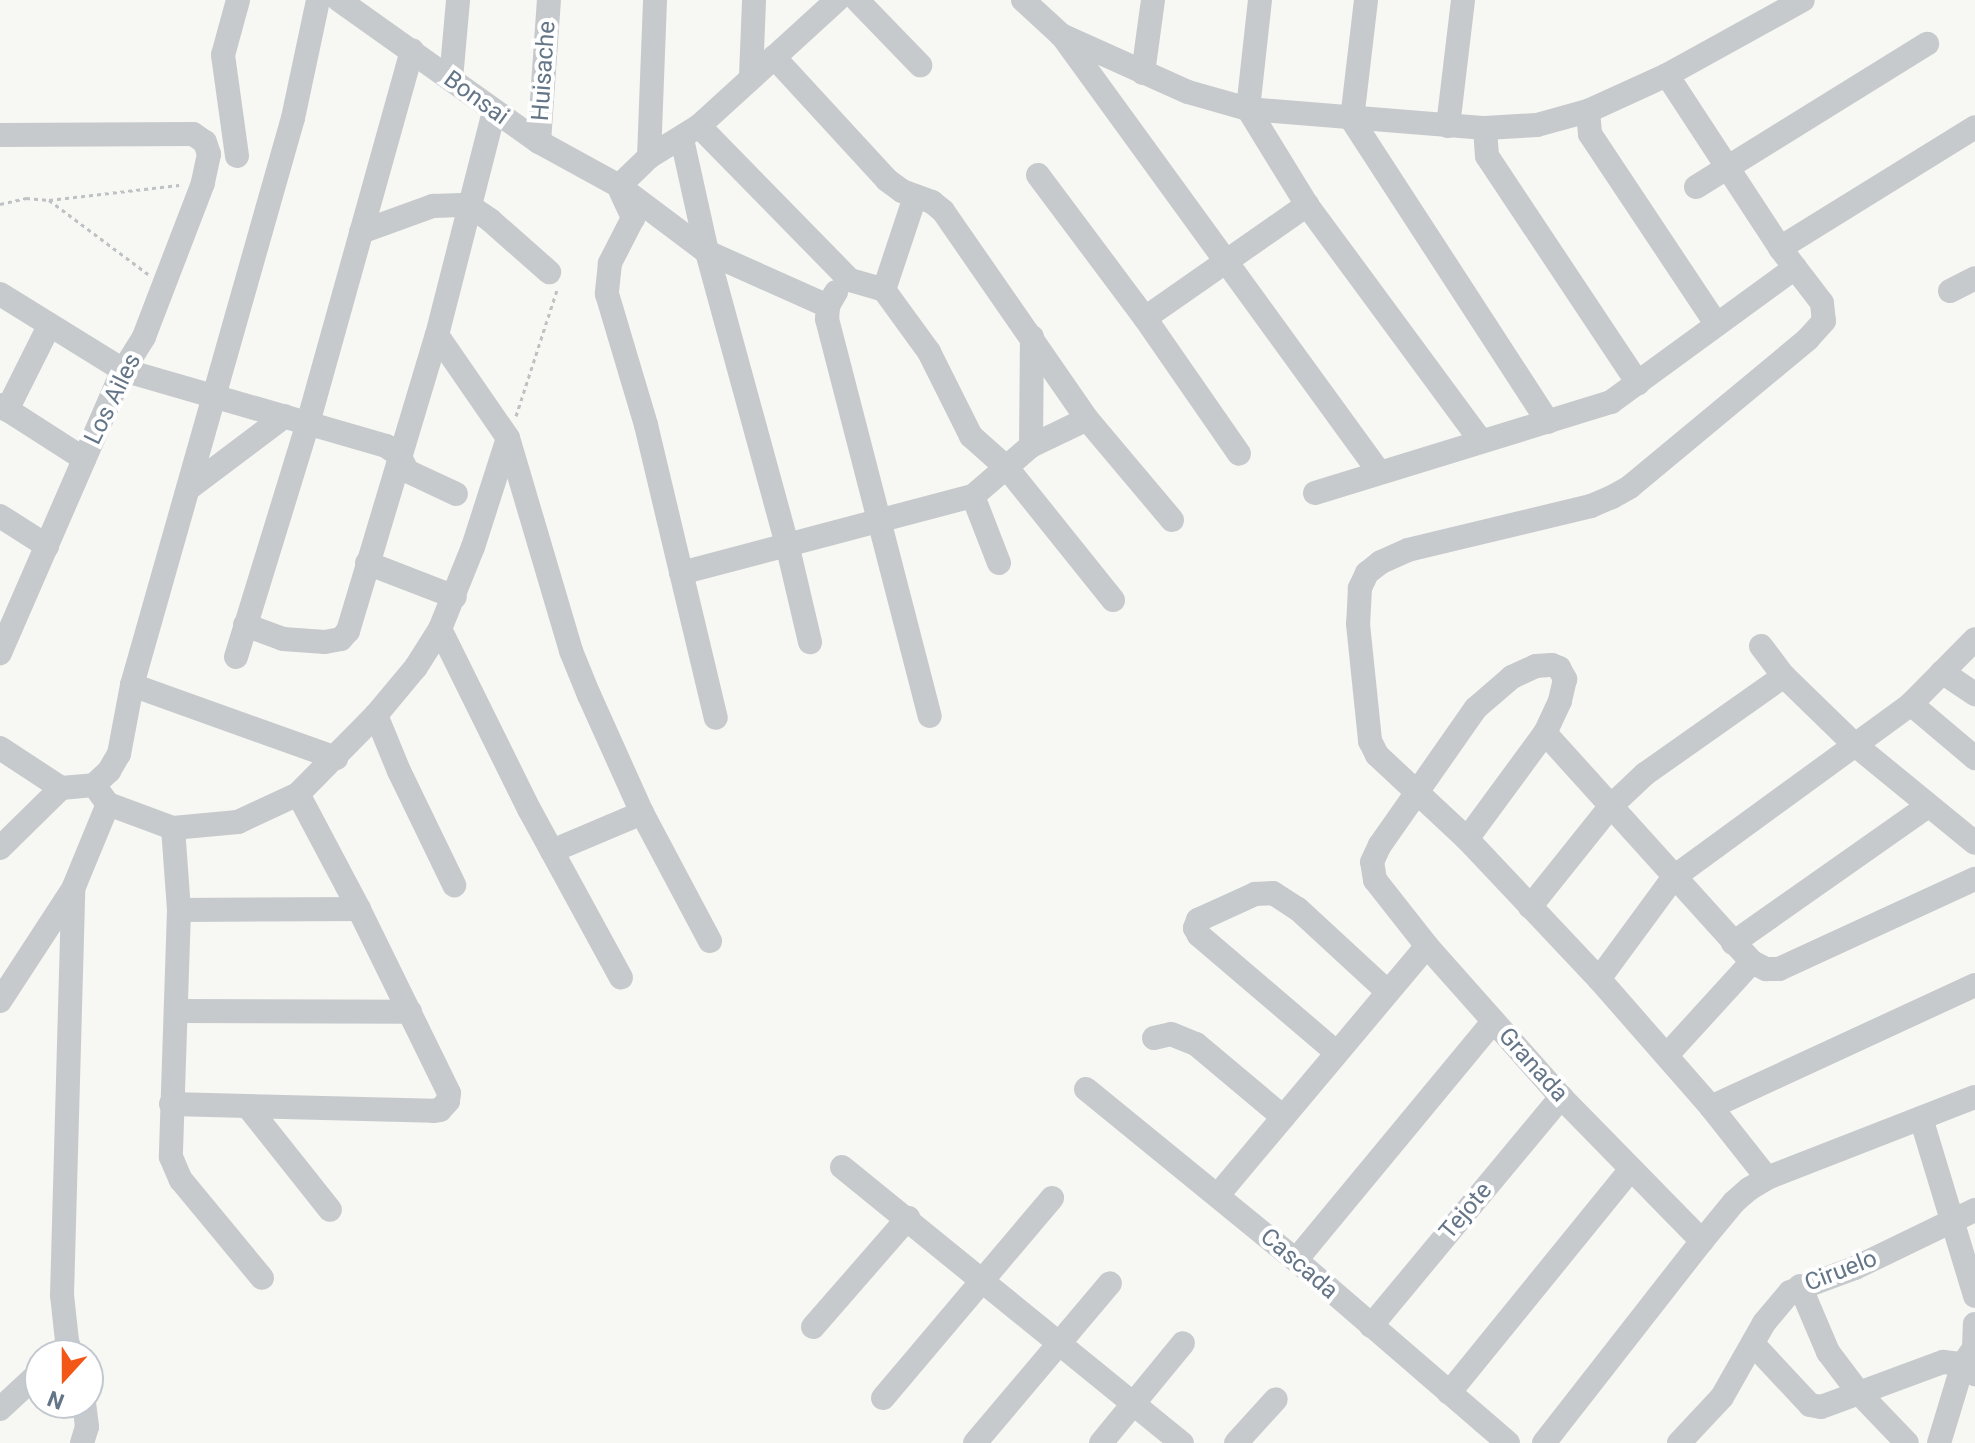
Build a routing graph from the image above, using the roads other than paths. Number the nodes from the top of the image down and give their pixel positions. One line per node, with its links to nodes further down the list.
1 (238, 0): 36 (street)
2 (318, 0): 66 (street)
3 (458, 0): 25 (street)
4 (549, 0): 35 (street, Huisache)
5 (655, 0): 37 (street)
6 (754, 0): 24 (street)
7 (837, 0): 20 (street)
8 (857, 0): 21 (street)
9 (1023, 0): 16 (street)
10 (1153, 0): 22 (street)
11 (1260, 0): 26 (street)
12 (1366, 0): 29 (street)
13 (1463, 0): 30 (street)
14 (1803, 0): 23 (street)
15 (346, 2): 19 (street, Bonsai)
16 (1044, 9): 17 (street)
17 (1061, 35): 22 (street); 48 (street)
18 (1927, 44): 38 (street)
19 (412, 50): 25 (street, Bonsai); 45 (street)
20 (774, 57): 24 (street); 42 (street)
21 (920, 65)
22 (1143, 73): 26 (street)
23 (1667, 75): 27 (street); 38 (street)
24 (751, 76): 33 (street)
25 (451, 79): 28 (street, Bonsai)
26 (1248, 109): 29 (street); 44 (street)
27 (1588, 111): 32 (street); 58 (street)
28 (494, 112): 35 (street, Bonsai); 43 (street)
29 (1352, 120): 30 (street); 70 (street)
30 (1448, 126): 32 (street)
31 (1975, 127): 46 (street)
32 (1485, 128): 65 (street)
33 (691, 133): 37 (street); 47 (street); 52 (street)
34 (0, 135): 61 (street, Los Ailes)
35 (539, 142): 40 (street, Bonsai)
36 (237, 156)
37 (649, 157): 40 (street)
38 (1726, 166): 41 (street); 46 (street)
39 (1038, 175): 57 (street)
40 (619, 186): 47 (street, Bonsai); 90 (street)
41 (1696, 187)
42 (915, 197): 53 (street); 62 (street)
43 (468, 205): 45 (street); 50 (street); 60 (street)
44 (1307, 205): 48 (street); 72 (street)
45 (361, 232): 69 (street)
46 (1780, 248): 49 (street)
47 (707, 252): 56 (street, Bonsai); 86 (street)
48 (1228, 261): 57 (street); 78 (street)
49 (1795, 268): 58 (street); 115 (street)
50 (549, 272)
51 (1975, 278): 54 (street)
52 (850, 280): 53 (street); 56 (street)
53 (884, 290): 77 (street)
54 (1950, 291)
55 (0, 294): 59 (street)
56 (828, 306): 85 (street)
57 (1145, 318): 74 (street)
58 (1716, 324): 65 (street)
59 (49, 326): 63 (street); 67 (street)
60 (437, 335): 71 (street); 75 (street)
61 (144, 337): 63 (street, Los Ailes); 64 (street)
62 (1032, 337): 68 (street); 73 (street)
63 (123, 370): 64 (street); 76 (street, Los Ailes)
64 (171, 383): 66 (street)
65 (1638, 383): 70 (street)
66 (215, 397): 69 (street); 79 (street)
67 (4, 407): 76 (street)
68 (1087, 419): 73 (street); 84 (street)
69 (296, 420): 75 (street); 79 (street); 93 (street)
70 (1548, 422): 72 (street)
71 (508, 438): 91 (street); 119 (street)
72 (1481, 441): 78 (street)
73 (1031, 446): 77 (street)
74 (1239, 454)
75 (399, 455): 81 (street); 88 (street)
76 (84, 459): 87 (street, Los Ailes)
77 (1008, 469): 82 (street); 92 (street)
78 (1379, 472): 80 (street)
79 (188, 489): 102 (street)
80 (1315, 493)
81 (456, 494)
82 (973, 496): 85 (street); 89 (street)
83 (0, 516): 87 (street)
84 (1172, 520)
85 (878, 521): 86 (street); 106 (street)
86 (787, 544): 90 (street); 97 (street)
87 (47, 546): 96 (street, Los Ailes)
88 (367, 563): 91 (street); 93 (street)
89 (999, 563)
90 (681, 573): 107 (street)
91 (455, 597): 94 (street)
92 (1113, 600)
93 (245, 625): 99 (street)
94 (440, 629): 105 (street); 124 (street)
95 (1975, 639): 100 (street)
96 (2, 640)
97 (810, 642)
98 (1761, 646): 101 (street)
99 (236, 657)
100 (1942, 672): 103 (street); 104 (street)
101 (1784, 676): 109 (street); 118 (street)
102 (132, 685): 111 (street); 116 (street)
103 (1975, 694)
104 (1911, 704): 109 (street); 112 (street)
105 (376, 715): 111 (street); 127 (street)
106 (930, 716)
107 (716, 718)
108 (1545, 733): 115 (street); 118 (street); 121 (street)
109 (1854, 744): 117 (street); 125 (street)
110 (0, 748): 113 (street)
111 (336, 758): 114 (street)
112 (1975, 758)
113 (61, 788): 116 (street); 123 (street)
114 (298, 794): 120 (street); 130 (street)
115 (1418, 794): 121 (street); 134 (street, Granada)
116 (101, 795): 120 (street); 128 (street)
117 (1928, 806): 122 (street); 133 (street)
118 (1610, 807): 125 (street); 129 (street)
119 (642, 813): 124 (street); 132 (street)
120 (173, 828): 131 (street)
121 (1467, 839): 129 (street)
122 (1975, 843)
123 (0, 848)
124 (552, 851): 136 (street)
125 (1674, 877): 133 (street); 137 (street)
126 (1975, 879): 135 (street)
127 (454, 885)
128 (73, 889): 140 (street); 174 (street)
129 (1530, 907): 137 (street)
130 (359, 909): 131 (street); 142 (street)
131 (179, 910): 141 (street)
132 (710, 941)
133 (1733, 943): 135 (street)
134 (1427, 946): 139 (street); 143 (street, Granada)
135 (1752, 962): 146 (street)
136 (621, 978)
137 (1599, 979): 146 (street)
138 (1975, 985): 151 (street)
139 (1388, 992): 145 (street); 145 (street)
140 (0, 1001)
141 (177, 1011): 142 (street); 150 (street)
142 (410, 1012): 152 (street)
143 (1494, 1021): 148 (street, Granada); 165 (street)
144 (1154, 1038): 153 (street)
145 (1337, 1053): 153 (street)
146 (1667, 1055): 151 (street)
147 (1086, 1089): 158 (street, Cascada)
148 (1561, 1097): 156 (street, Granada); 172 (street, Tejote)
149 (1975, 1097): 154 (street)
150 (171, 1104): 152 (street); 166 (street)
151 (1711, 1107): 157 (street)
152 (249, 1108): 160 (street)
153 (1283, 1117): 158 (street)
154 (1921, 1118): 157 (street); 163 (street)
155 (842, 1167): 162 (street)
156 (1630, 1170): 164 (street, Granada); 180 (street)
157 (1767, 1178): 164 (street)
158 (1218, 1195): 165 (street, Cascada)
159 (1052, 1198): 167 (street)
160 (330, 1210)
161 (1975, 1210): 163 (street, Ciruelo)
162 (908, 1218): 167 (street); 173 (street)
163 (1950, 1220): 169 (street, Ciruelo); 170 (street)
164 (1702, 1241): 193 (street)
165 (1296, 1260): 172 (street, Cascada)
166 (262, 1278)
167 (982, 1278): 175 (street); 182 (street)
168 (1110, 1283): 175 (street)
169 (1800, 1286): 177 (street, Ciruelo); 181 (street)
170 (1975, 1296)
171 (1975, 1324): 178 (street)
172 (1371, 1326): 180 (street, Cascada)
173 (813, 1327)
174 (64, 1339)
175 (1061, 1341): 184 (street); 188 (street)
176 (1183, 1343): 184 (street)
177 (1753, 1344): 181 (street); 194 (street, Ciruelo)
178 (1969, 1369): 181 (street); 196 (street)
179 (24, 1387): 185 (street)
180 (1449, 1393): 192 (street, Cascada)
181 (1859, 1393): 195 (street)
182 (883, 1398)
183 (1276, 1399): 191 (street)
184 (1134, 1402): 189 (street); 190 (street)
185 (0, 1409)
186 (86, 1419): 187 (street)
187 (82, 1443)
188 (975, 1443)
189 (1101, 1443)
190 (1182, 1443)
191 (1236, 1443)
192 (1508, 1443)
193 (1544, 1443)
194 (1679, 1443)
195 (1907, 1443)
196 (1939, 1443)

